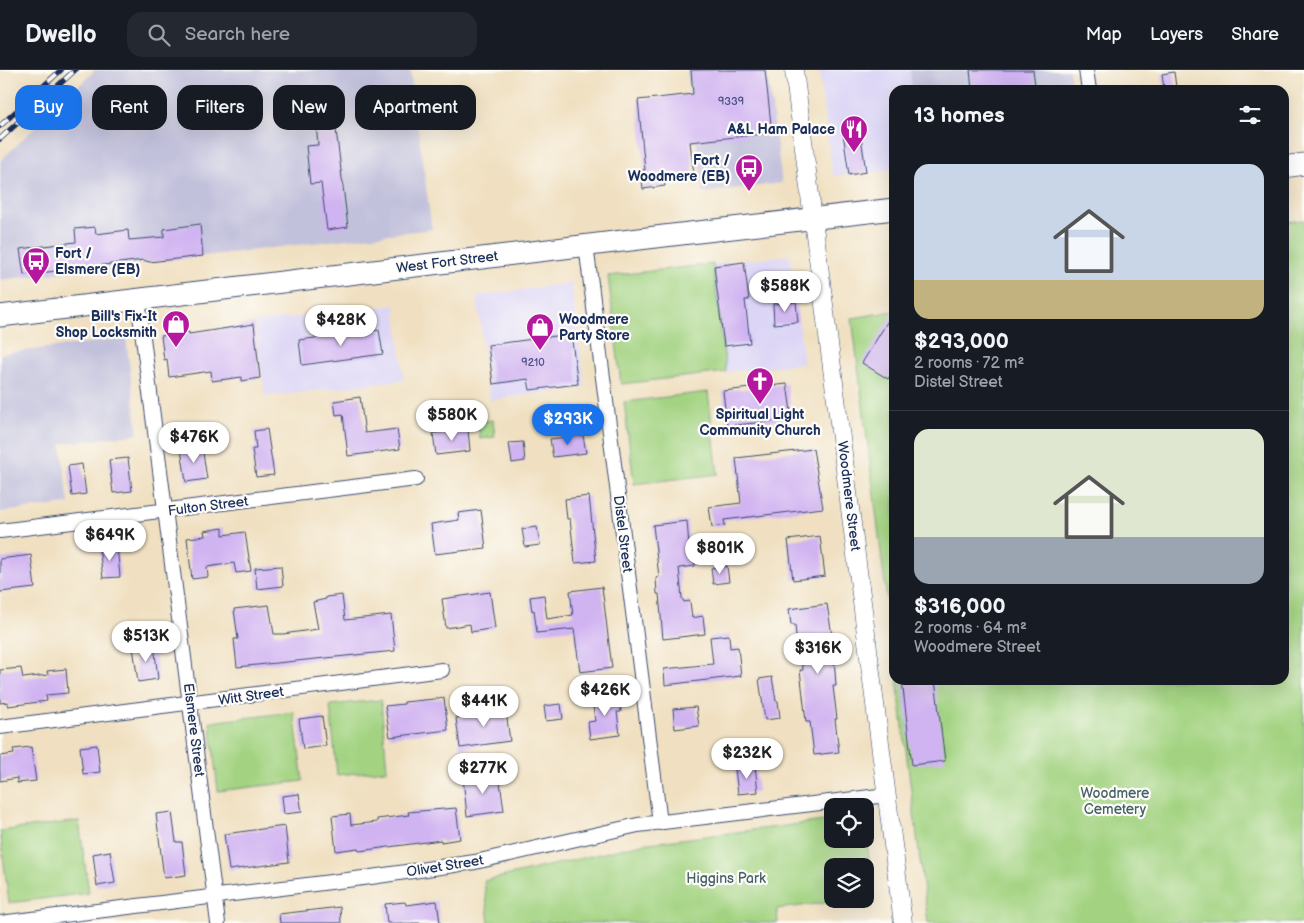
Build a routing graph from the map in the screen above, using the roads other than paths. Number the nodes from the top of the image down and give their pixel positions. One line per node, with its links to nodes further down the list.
1 (794, 70): 7 (street, Woodmere Street)
2 (1086, 70): 3 (street)
3 (1088, 85)
4 (1304, 164): 5 (main road)
5 (1289, 166)
6 (889, 210): 7 (main road, West Fort Street)
7 (813, 218): 8 (main road, West Fort Street); 17 (street, Woodmere Street)
8 (586, 245): 9 (main road, West Fort Street); 18 (street, Distel Street)
9 (138, 299): 10 (main road, West Fort Street); 12 (street, Elsmere Street)
10 (0, 316)
11 (416, 479): 12 (street, Fulton Street)
12 (166, 511): 13 (street, Fulton Street); 15 (street, Elsmere Street)
13 (0, 531)
14 (442, 670): 15 (street, Witt Street)
15 (190, 704): 16 (street, Witt Street); 19 (street, Elsmere Street)
16 (0, 727)
17 (887, 795): 18 (street, Olivet Street); 22 (street, Woodmere Street)
18 (660, 823): 19 (street, Olivet Street)
19 (215, 896): 20 (street, Olivet Street); 21 (street, Elsmere Street)
20 (0, 923)
21 (218, 923)
22 (903, 923)

